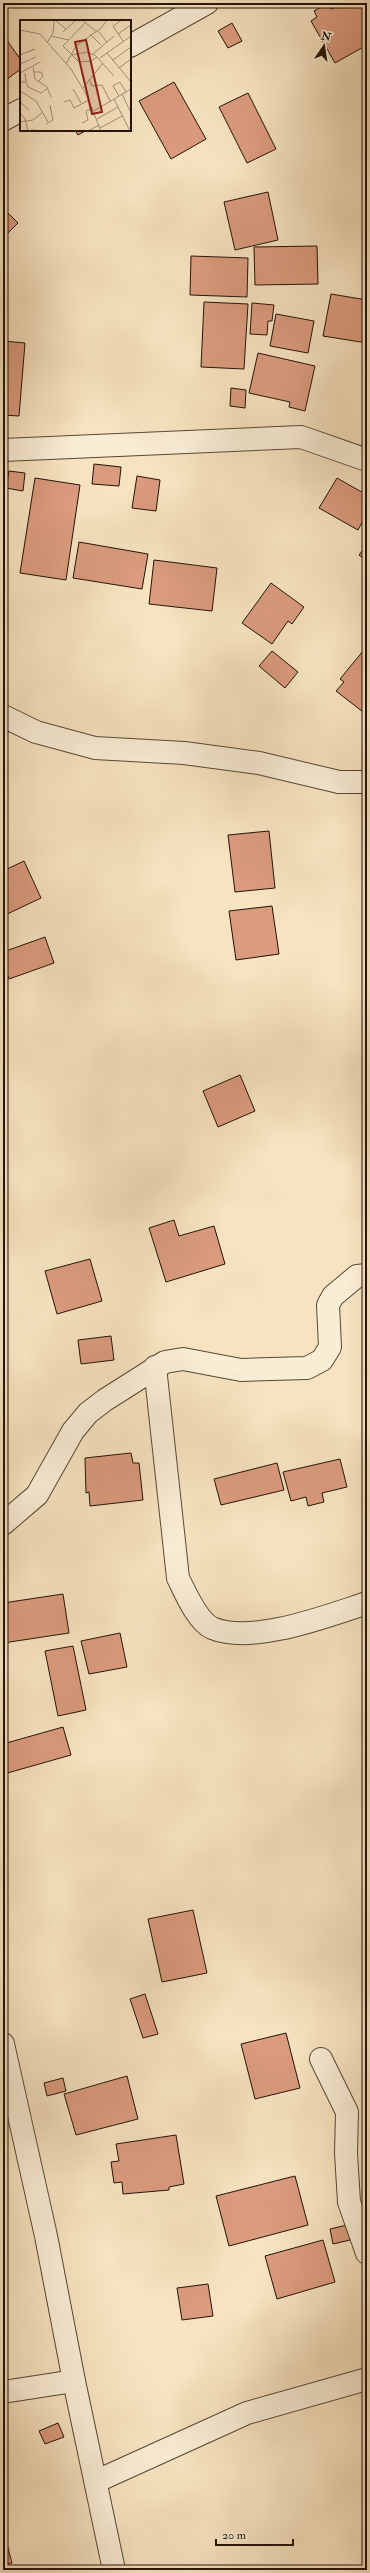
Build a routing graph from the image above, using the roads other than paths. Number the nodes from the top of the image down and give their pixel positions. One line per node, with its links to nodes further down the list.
1 (207, 3): 2 (street)
2 (131, 45)
3 (20, 111): 4 (street)
4 (3, 120)
5 (3, 450): 6 (street)
6 (367, 460)
7 (3, 716): 8 (street)
8 (367, 782)
9 (367, 1275): 10 (street)
10 (155, 1367): 11 (street); 12 (street)
11 (3, 1524)
12 (367, 1604)
13 (3, 2044): 15 (street)
14 (321, 2059): 16 (street)
15 (6, 2069): 18 (street)
16 (367, 2253)
17 (367, 2379): 20 (street)
18 (74, 2381): 19 (street); 20 (street)
19 (3, 2392)
20 (97, 2481): 21 (street)
21 (114, 2570)

